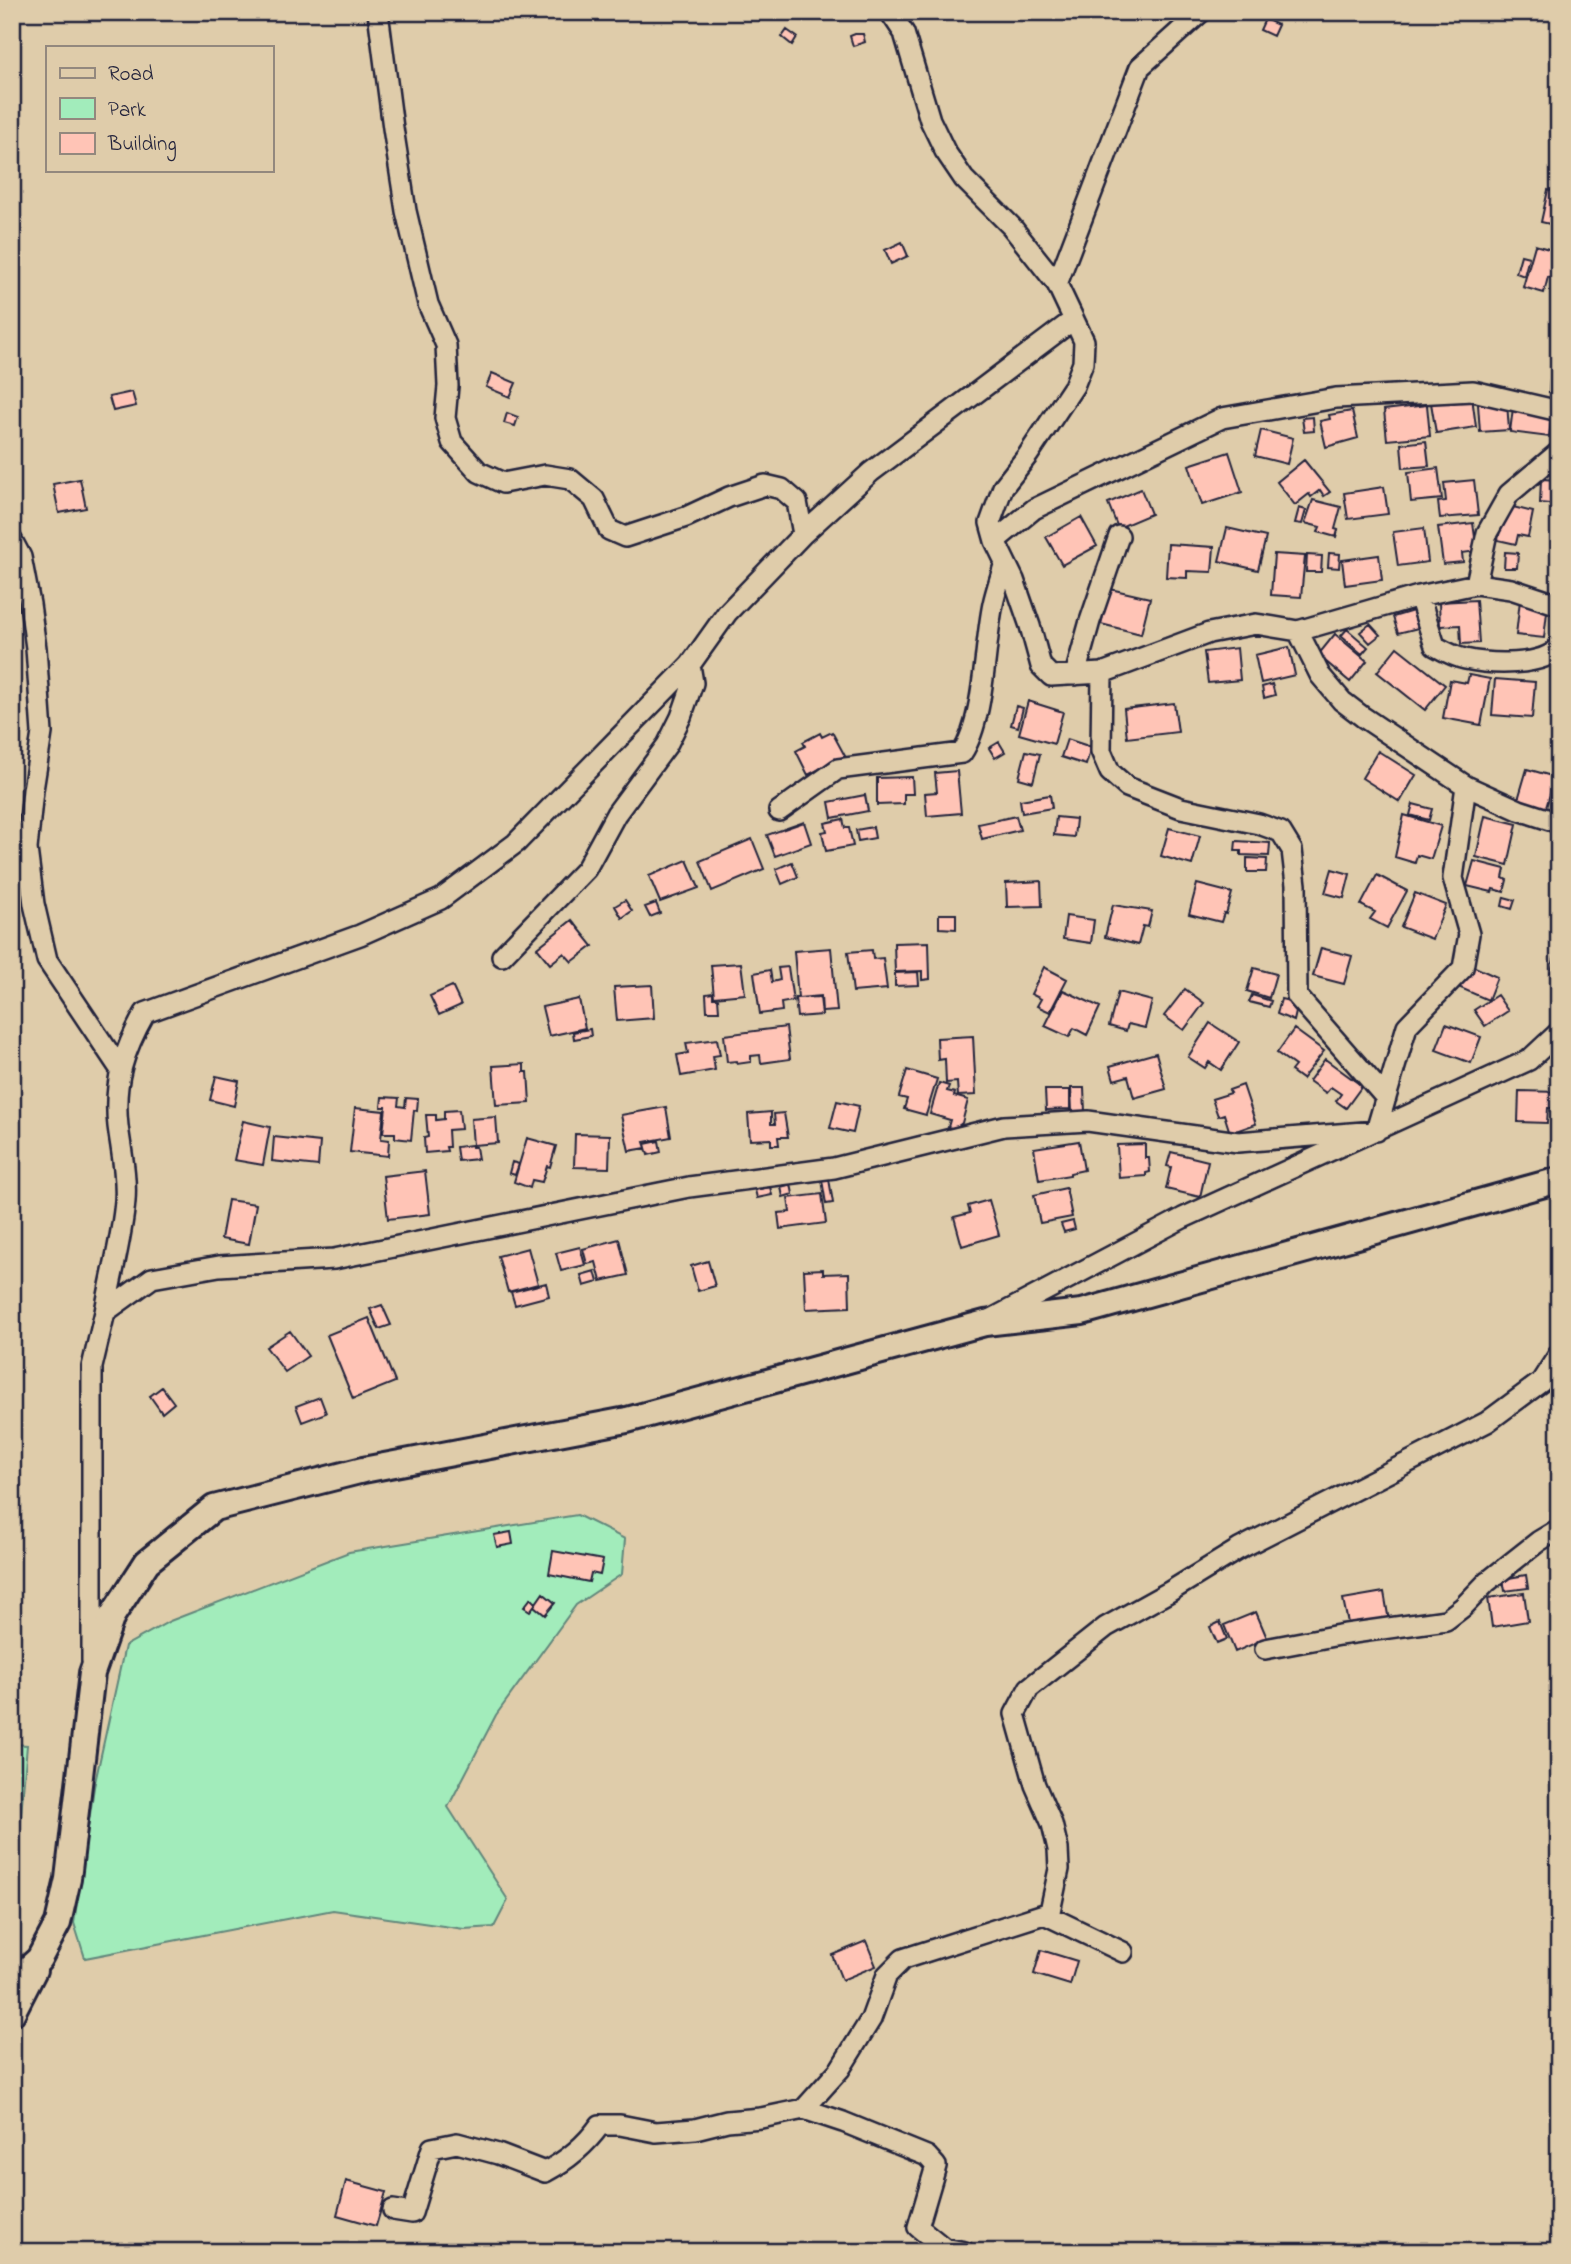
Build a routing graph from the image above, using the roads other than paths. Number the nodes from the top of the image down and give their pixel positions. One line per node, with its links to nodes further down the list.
1 (378, 12): 8 (street)
2 (890, 12): 4 (street)
3 (1201, 12): 4 (street)
4 (1057, 284): 5 (street)
5 (1073, 320): 8 (street); 11 (street)
6 (1559, 411): 11 (street)
7 (1559, 452): 13 (street)
8 (803, 534): 18 (street)
9 (1119, 536): 20 (street)
10 (12, 540): 26 (street)
11 (995, 541): 12 (street)
12 (1005, 562): 20 (street); 22 (street)
13 (1476, 584): 14 (street); 15 (street)
14 (1419, 596): 16 (street); 17 (street)
15 (1559, 605)
16 (1298, 631): 19 (street); 21 (street)
17 (1559, 646)
18 (690, 665): 24 (street); 26 (street)
19 (1102, 673): 20 (street); 27 (street)
20 (1075, 675)
21 (1466, 786): 23 (street); 27 (street)
22 (779, 811)
23 (1559, 823)
24 (502, 956)
25 (1559, 1032): 28 (street)
26 (120, 1069): 30 (street)
27 (1386, 1098): 28 (street)
28 (1376, 1131): 30 (street); 31 (street)
29 (1559, 1180): 31 (street)
30 (105, 1312): 35 (street)
31 (985, 1323): 35 (street)
32 (1559, 1354): 36 (street)
33 (1559, 1529): 34 (street)
34 (1265, 1649)
35 (92, 1673): 38 (street)
36 (1049, 1916): 37 (street); 41 (street)
37 (1123, 1952)
38 (40, 1959): 39 (street); 40 (street)
39 (12, 1983)
40 (12, 2013)
41 (804, 2109): 42 (street); 43 (street)
42 (393, 2210)
43 (965, 2252)

